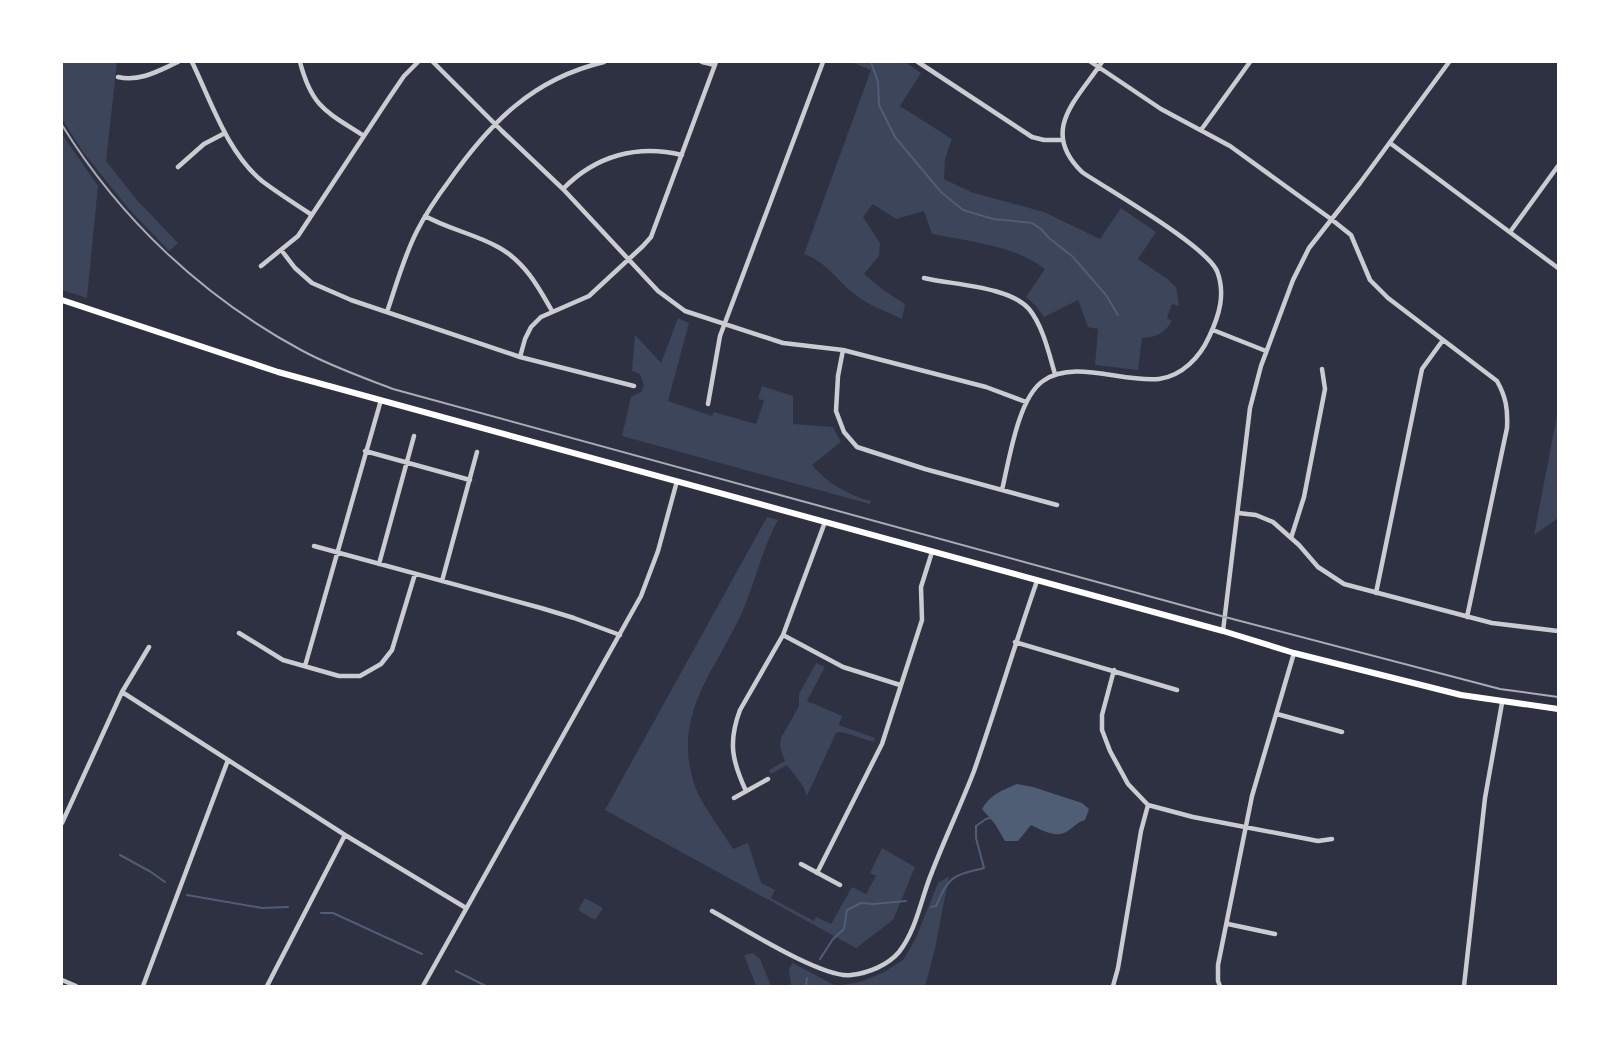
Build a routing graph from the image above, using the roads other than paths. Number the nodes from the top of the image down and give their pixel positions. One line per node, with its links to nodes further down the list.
1 (178, 62): 15 (street)
2 (192, 62): 18 (street)
3 (300, 62): 19 (street)
4 (418, 62): 19 (street)
5 (434, 62): 16 (street)
6 (604, 62): 16 (street)
7 (702, 62): 13 (street)
8 (823, 62): 38 (street)
9 (918, 62): 20 (street)
10 (1091, 62): 14 (street)
11 (1250, 62): 17 (street)
12 (1449, 62): 21 (street)
13 (715, 63): 22 (street)
14 (1100, 64): 17 (street); 20 (street)
15 (118, 76)
16 (494, 124): 25 (street); 27 (street)
17 (1201, 130): 28 (street)
18 (225, 133): 24 (street); 26 (street)
19 (364, 136): 26 (street)
20 (1062, 140): 39 (street)
21 (1390, 143): 28 (street); 29 (street)
22 (682, 155): 25 (street); 31 (street)
23 (1558, 166): 29 (street)
24 (178, 167)
25 (563, 189): 31 (street)
26 (312, 215): 30 (street)
27 (424, 216): 36 (street); 37 (street)
28 (1331, 219): 40 (street); 42 (street)
29 (1510, 232): 33 (street)
30 (282, 251): 32 (street); 37 (street)
31 (628, 259): 36 (street); 38 (street)
32 (261, 266)
33 (1558, 268)
34 (924, 278): 45 (street)
35 (62, 300): 47 (main road)
36 (552, 311): 43 (street)
37 (387, 312): 43 (street)
38 (725, 324): 41 (street); 49 (street)
39 (1212, 330): 42 (street); 45 (street)
40 (1443, 340): 68 (street); 69 (street)
41 (843, 350): 48 (street); 56 (street)
42 (1266, 351): 58 (street)
43 (520, 357): 46 (street)
44 (1322, 369): 60 (street)
45 (1055, 374): 48 (street)
46 (634, 386)
47 (381, 400): 51 (street); 55 (main road)
48 (1026, 402): 56 (street)
49 (708, 404)
50 (414, 436): 53 (street)
51 (365, 451): 53 (street); 62 (street)
52 (477, 452): 54 (street)
53 (407, 463): 54 (street); 64 (street)
54 (470, 480): 66 (street)
55 (677, 482): 59 (main road); 74 (street)
56 (1002, 490): 57 (street)
57 (1057, 505)
58 (1238, 513): 60 (street); 70 (street)
59 (825, 522): 63 (main road); 73 (street)
60 (1291, 538): 68 (street)
61 (314, 546): 62 (street)
62 (337, 552): 64 (street); 78 (street)
63 (932, 552): 67 (main road); 80 (street)
64 (379, 564): 65 (street)
65 (415, 574): 66 (street); 78 (street)
66 (442, 581): 74 (street)
67 (1037, 581): 70 (main road); 75 (street)
68 (1376, 593): 69 (street)
69 (1467, 617): 71 (street)
70 (1223, 631): 77 (main road)
71 (1558, 631)
72 (239, 633): 78 (street)
73 (783, 635): 80 (street); 89 (street)
74 (620, 636): 99 (street)
75 (1015, 642): 79 (street); 100 (street)
76 (149, 647): 82 (street)
77 (1294, 653): 83 (main road); 85 (street)
78 (305, 666)
79 (1114, 670): 81 (street); 91 (street)
80 (900, 685): 97 (street)
81 (1177, 690)
82 (122, 692): 87 (street); 92 (street)
83 (1502, 703): 84 (main road); 110 (street)
84 (1558, 709)
85 (1277, 714): 86 (street); 93 (street)
86 (1342, 732)
87 (228, 760): 94 (street); 105 (street)
88 (768, 779): 89 (street)
89 (746, 791): 90 (street)
90 (734, 798)
91 (1148, 805): 93 (street); 108 (street)
92 (62, 824)
93 (1246, 826): 95 (street); 101 (street)
94 (345, 835): 99 (street); 106 (street)
95 (1332, 839)
96 (801, 864): 97 (street)
97 (817, 873): 98 (street)
98 (840, 885)
99 (466, 908): 107 (street)
100 (712, 911)
101 (1227, 924): 102 (street); 109 (street)
102 (1275, 934)
103 (62, 980): 104 (street)
104 (76, 987)
105 (143, 987)
106 (267, 987)
107 (423, 987)
108 (1113, 987)
109 (1220, 987)
110 (1464, 987)

